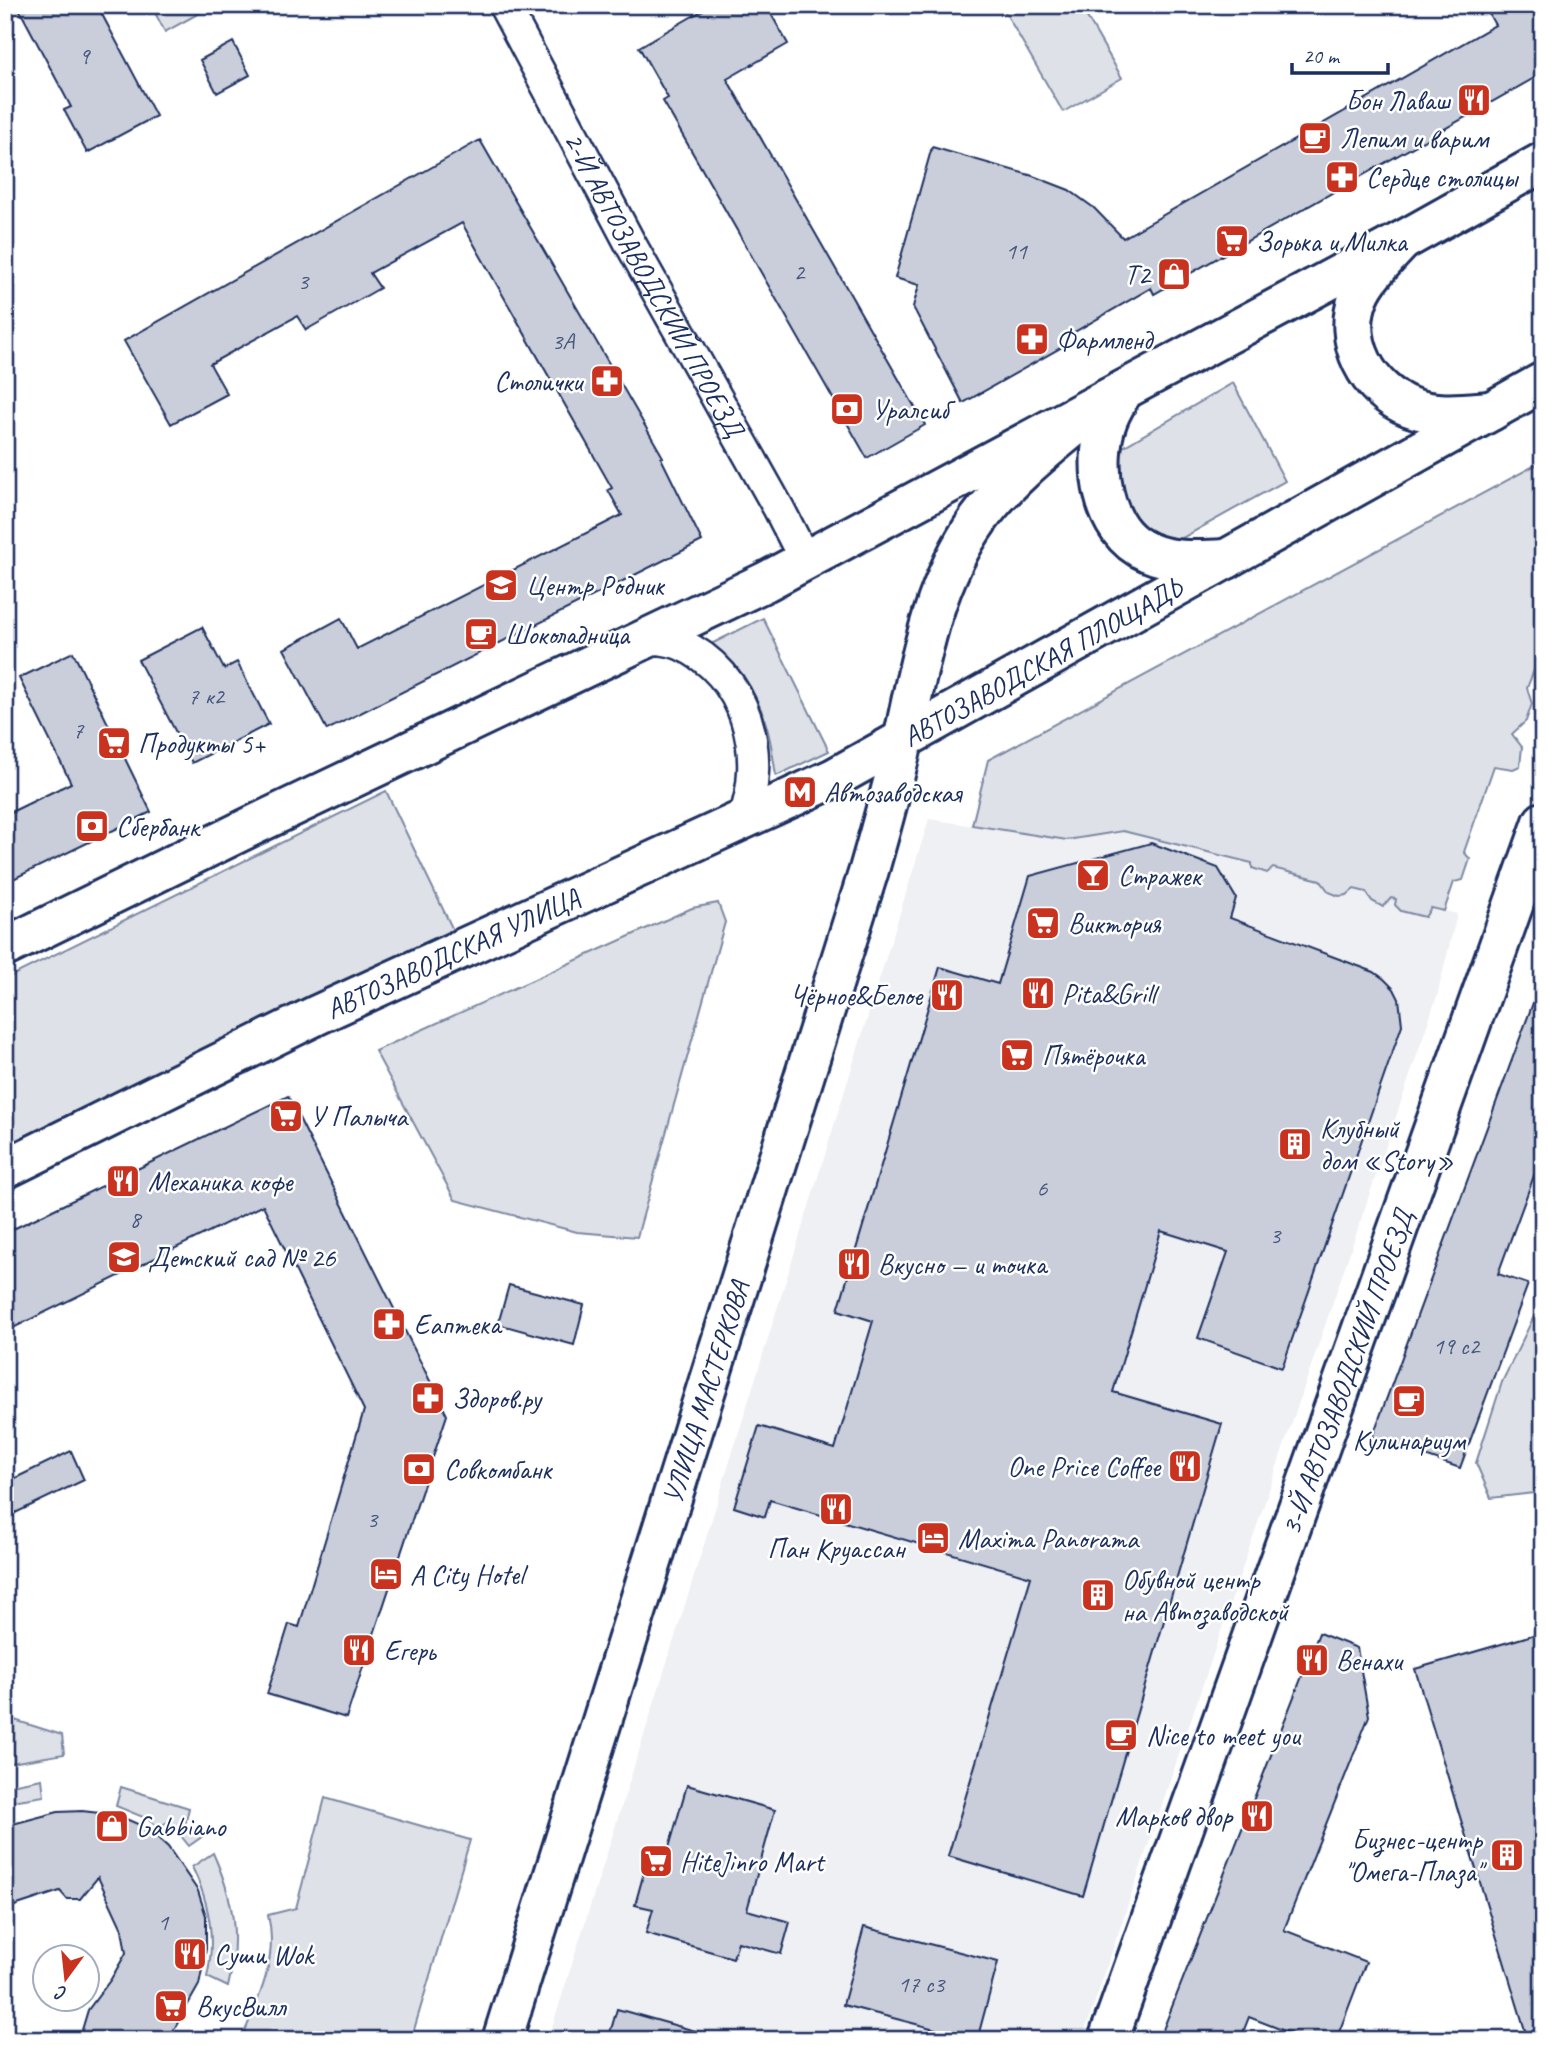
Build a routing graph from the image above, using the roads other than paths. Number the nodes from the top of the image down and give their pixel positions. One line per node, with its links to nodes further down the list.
1 (504, 5): 7 (street, 2-Й АВТОЗАВОДСКИЙ ПРОЕЗД)
2 (1543, 162): 3 (main road, АВТОЗАВОДСКАЯ ПЛОЩАДЬ)
3 (1402, 241): 4 (main road, АВТОЗАВОДСКАЯ ПЛОЩАДЬ); 5 (main road)
4 (1115, 395): 6 (main road); 7 (main road, АВТОЗАВОДСКАЯ ПЛОЩАДЬ); 9 (main road, АВТОЗАВОДСКАЯ ПЛОЩАДЬ)
5 (1522, 396): 6 (main road, АВТОЗАВОДСКАЯ ПЛОЩАДЬ)
6 (1227, 559): 9 (main road, АВТОЗАВОДСКАЯ ПЛОЩАДЬ)
7 (805, 561): 8 (main road)
8 (648, 638): 10 (street); 12 (main road)
9 (903, 742): 10 (main road, АВТОЗАВОДСКАЯ УЛИЦА); 14 (main road, УЛИЦА МАСТЕРКОВА)
10 (743, 820): 13 (main road, АВТОЗАВОДСКАЯ УЛИЦА)
11 (1543, 822): 15 (main road, 3-Й АВТОЗАВОДСКИЙ ПРОЕЗД)
12 (5, 947)
13 (5, 1169)
14 (502, 2040)
15 (1108, 2040)

